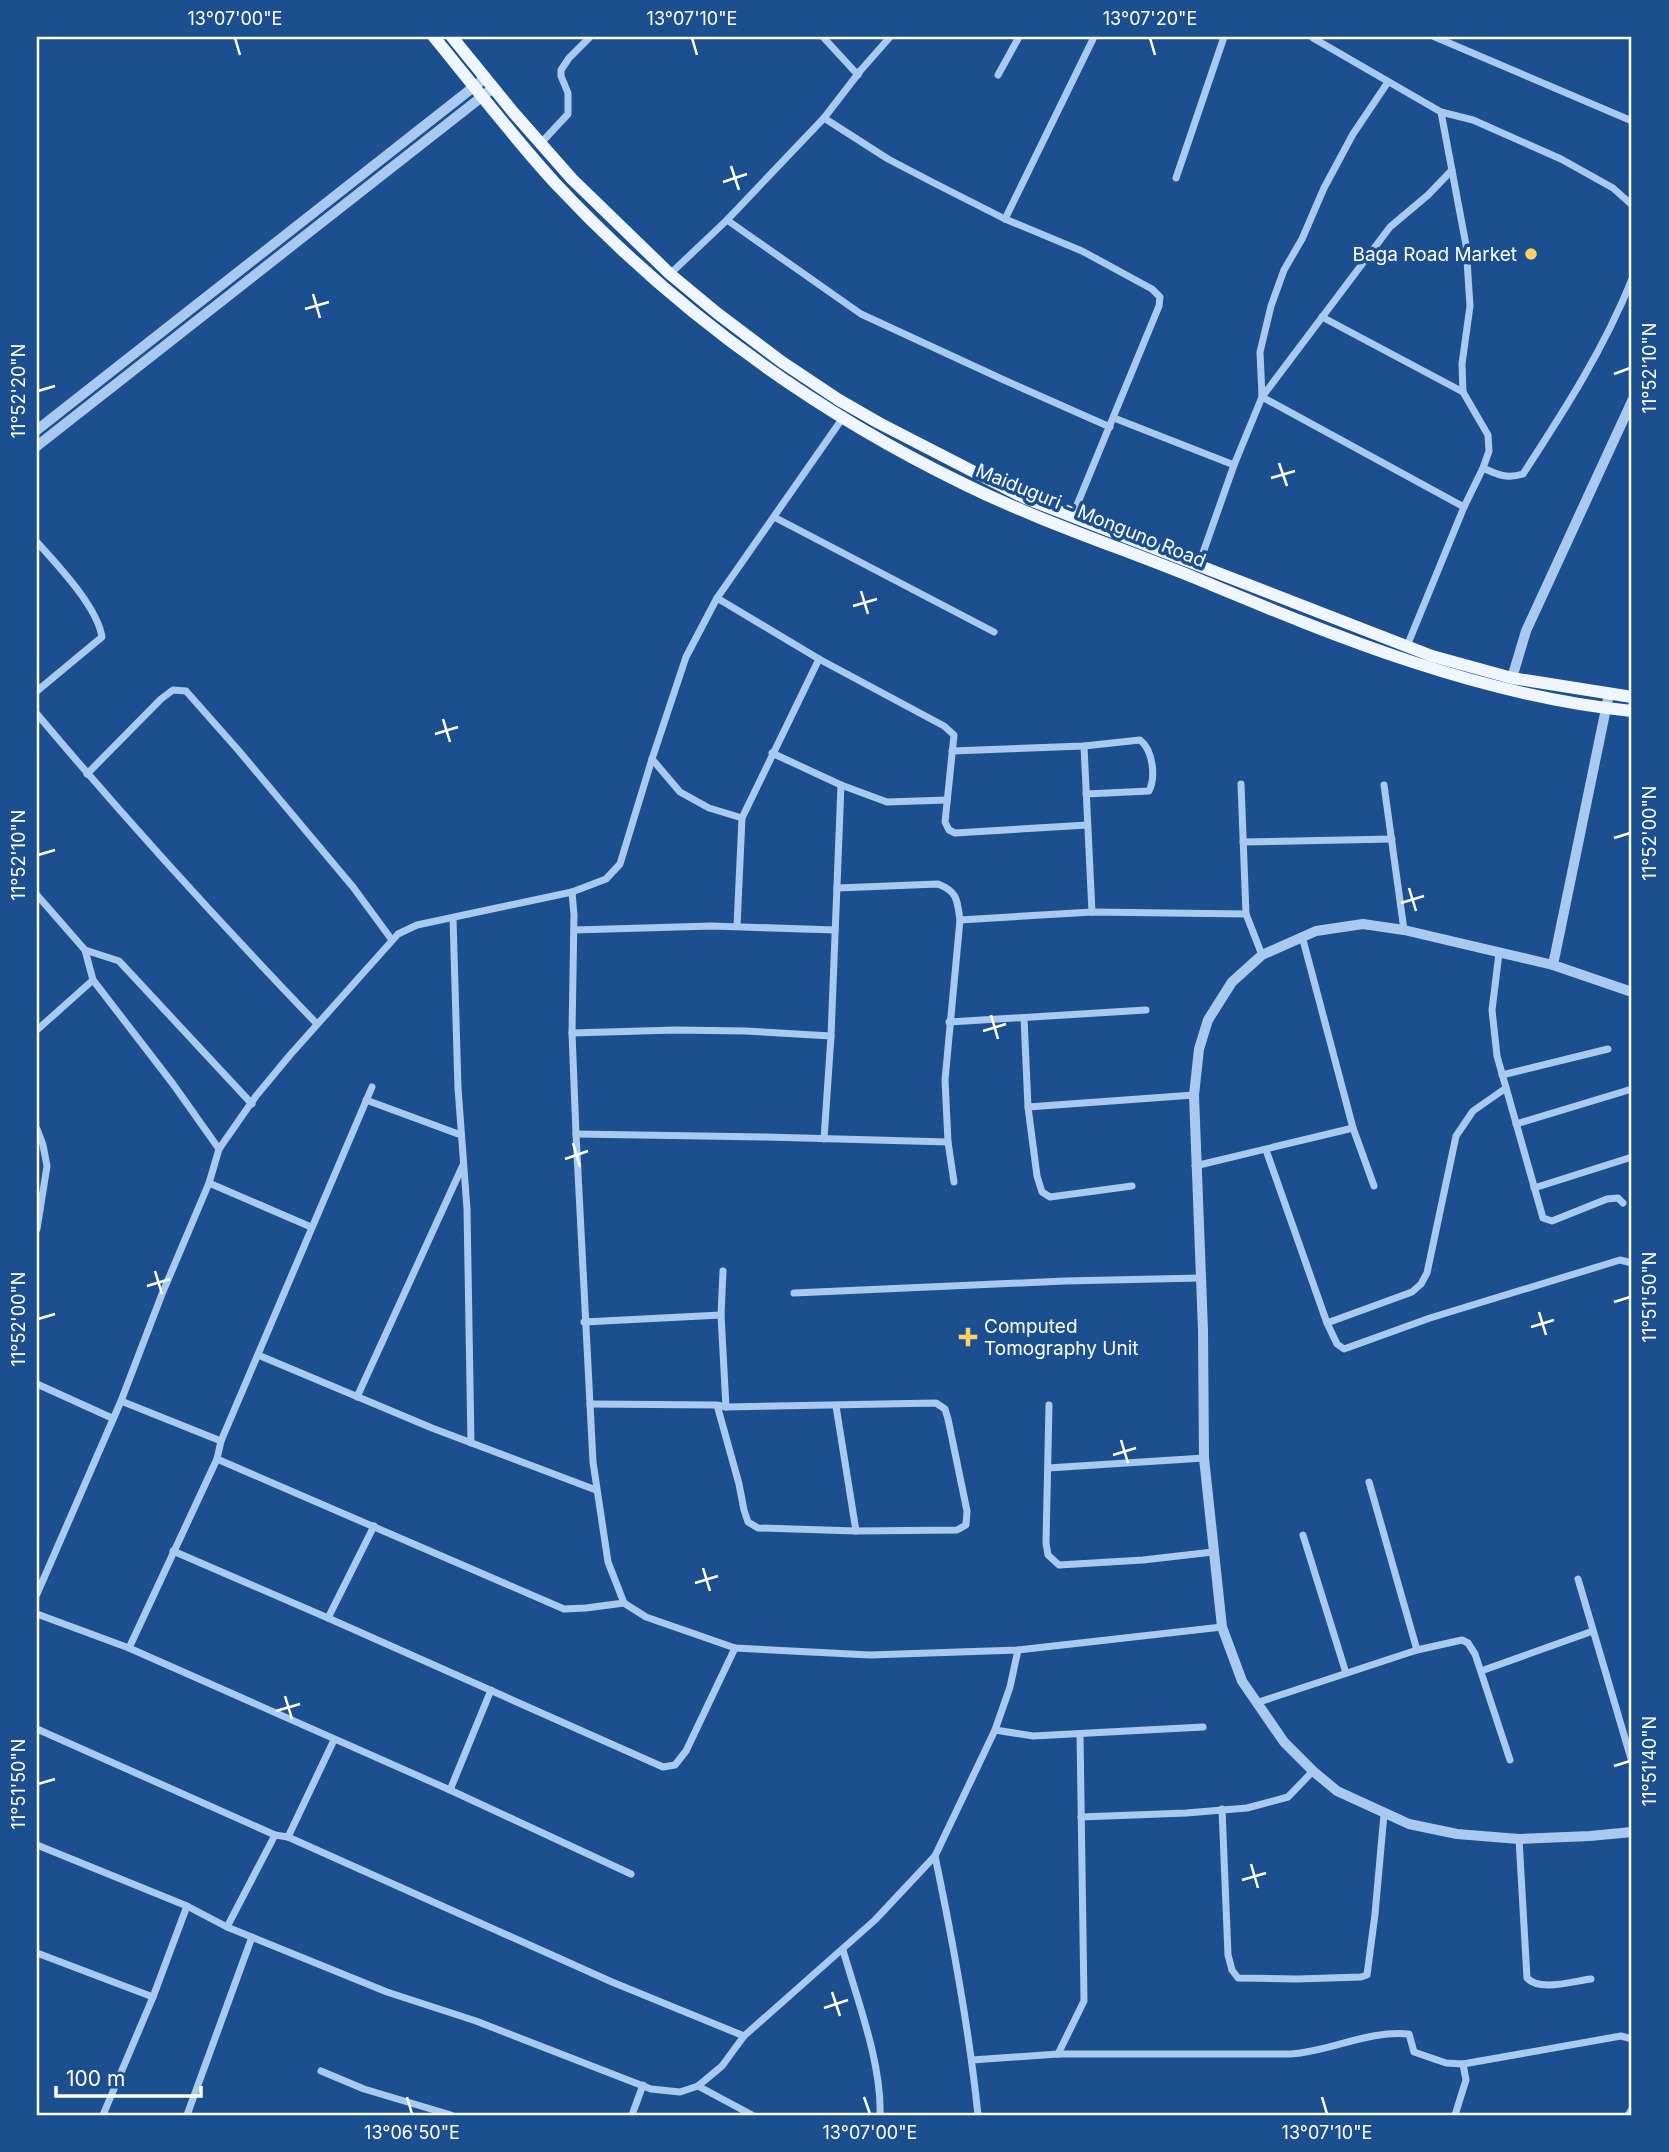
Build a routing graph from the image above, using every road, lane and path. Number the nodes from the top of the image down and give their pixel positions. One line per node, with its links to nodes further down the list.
1 (434, 37): 15 (main road, Maiduguri - Monguno Road)
2 (452, 37): 14 (main road, Maiduguri - Monguno Road)
3 (590, 37): 20 (street)
4 (823, 37): 11 (street)
5 (890, 37): 11 (street)
6 (1018, 37): 12 (street)
7 (1094, 37): 25 (street)
8 (1224, 37): 22 (street)
9 (1435, 37): 19 (street)
10 (1313, 38): 13 (street)
11 (858, 75): 18 (street)
12 (998, 75)
13 (1388, 82): 17 (street); 30 (street)
14 (489, 83): 15 (street); 16 (street); 20 (main road, Maiduguri - Monguno Road)
15 (474, 86): 16 (main road, Maiduguri - Monguno Road); 35 (street)
16 (482, 97): 33 (main road, Maiduguri - Monguno Road); 36 (street)
17 (1441, 112): 21 (street); 23 (street)
18 (824, 118): 24 (street); 25 (street)
19 (1632, 121)
20 (541, 143): 26 (main road, Maiduguri - Monguno Road)
21 (1452, 170): 28 (street); 29 (street)
22 (1176, 178)
23 (1632, 205)
24 (727, 219): 26 (street); 34 (street)
25 (1005, 219): 32 (street)
26 (670, 274): 41 (main road, Maiduguri - Monguno Road)
27 (1632, 279): 38 (street)
28 (1322, 317): 29 (street); 30 (street)
29 (1462, 392): 38 (street)
30 (1262, 397): 37 (street); 39 (street)
31 (1632, 401): 48 (street)
32 (1114, 418): 34 (street); 37 (street)
33 (842, 419): 40 (street); 52 (main road, Maiduguri - Monguno Road)
34 (1110, 427): 41 (street)
35 (37, 430)
36 (37, 446)
37 (1234, 465): 43 (street)
38 (1483, 468): 39 (street)
39 (1464, 507): 46 (street)
40 (774, 517): 44 (street); 45 (street)
41 (1072, 517): 43 (main road, Maiduguri - Monguno Road)
42 (37, 542): 49 (street)
43 (1198, 567): 46 (main road, Maiduguri - Monguno Road)
44 (717, 598): 47 (street); 58 (street)
45 (994, 632)
46 (1407, 646): 48 (main road, Maiduguri - Monguno Road)
47 (819, 659): 56 (street); 57 (street)
48 (1512, 678): 50 (main road, Maiduguri - Monguno Road)
49 (37, 691)
50 (1609, 694): 51 (main road, Maiduguri - Monguno Road); 52 (street)
51 (1632, 697)
52 (1605, 709): 53 (main road, Maiduguri - Monguno Road); 85 (street)
53 (1632, 711)
54 (37, 714): 59 (street)
55 (1084, 746): 56 (street); 63 (street); 63 (street)
56 (952, 751): 64 (street)
57 (772, 753): 61 (street); 65 (street)
58 (652, 759): 65 (street); 70 (street)
59 (87, 774): 81 (street); 91 (street)
60 (1241, 783): 68 (street)
61 (841, 785): 64 (street); 69 (street)
62 (1384, 785): 67 (street)
63 (1086, 794): 66 (street)
64 (947, 800): 66 (street)
65 (742, 818): 76 (street)
66 (1087, 825): 72 (street)
67 (1392, 839): 68 (street); 79 (street)
68 (1243, 842): 73 (street)
69 (836, 888): 75 (street); 78 (street)
70 (572, 892): 74 (street); 77 (street)
71 (37, 895): 82 (street)
72 (1092, 912): 73 (street); 75 (street)
73 (1246, 914): 84 (street)
74 (453, 918): 81 (street); 108 (street)
75 (960, 920): 90 (street)
76 (737, 926): 77 (street); 78 (street)
77 (574, 930): 93 (street)
78 (835, 930): 94 (street)
79 (1404, 930): 80 (street); 83 (street)
80 (1302, 936): 84 (street); 105 (street)
81 (392, 940): 91 (street)
82 (85, 950): 86 (street); 102 (street)
83 (1499, 953): 85 (street); 96 (street)
84 (1262, 955): 100 (street)
85 (1553, 965): 87 (street)
86 (93, 980): 92 (street); 111 (street)
87 (1632, 992)
88 (1146, 1010): 89 (street)
89 (1024, 1018): 90 (street); 103 (street)
90 (949, 1022): 110 (street)
91 (317, 1024): 102 (street)
92 (37, 1030)
93 (572, 1033): 94 (street); 107 (street)
94 (831, 1036): 109 (street)
95 (1608, 1049): 96 (street)
96 (1502, 1075): 98 (street)
97 (372, 1087): 101 (street)
98 (1506, 1088): 104 (street); 130 (street)
99 (1632, 1089): 104 (street)
100 (1194, 1095): 103 (street); 115 (street)
101 (366, 1100): 108 (street); 122 (street)
102 (252, 1104): 111 (street)
103 (1028, 1107): 118 (street)
104 (1516, 1124): 120 (street)
105 (1353, 1128): 112 (street); 119 (street)
106 (37, 1129): 123 (street)
107 (576, 1134): 109 (street); 129 (street)
108 (461, 1135): 114 (street)
109 (824, 1139): 110 (street)
110 (948, 1142): 116 (street)
111 (219, 1149): 117 (street)
112 (1266, 1150): 115 (street); 130 (street)
113 (1632, 1157): 120 (street)
114 (464, 1164): 133 (street); 142 (street)
115 (1195, 1166): 126 (street)
116 (954, 1182)
117 (209, 1183): 122 (street); 134 (street)
118 (1132, 1186)
119 (1374, 1186)
120 (1534, 1188): 121 (street)
121 (1623, 1203)
122 (311, 1227): 131 (street)
123 (37, 1228)
124 (1632, 1263): 130 (street)
125 (723, 1272): 128 (street)
126 (1200, 1278): 127 (street); 143 (street)
127 (794, 1293)
128 (721, 1315): 129 (street); 139 (street)
129 (584, 1322): 135 (street)
130 (1328, 1323)
131 (258, 1354): 133 (street); 141 (street)
132 (37, 1384): 140 (street)
133 (357, 1397): 142 (street)
134 (121, 1401): 140 (street); 141 (street)
135 (590, 1404): 136 (street); 147 (street)
136 (717, 1405): 139 (street); 149 (street)
137 (1049, 1405): 145 (street)
138 (836, 1406): 139 (street); 149 (street); 149 (street)
139 (726, 1407)
140 (112, 1418): 154 (street)
141 (221, 1441): 144 (street)
142 (471, 1443): 147 (street)
143 (1205, 1458): 145 (street); 152 (street)
144 (217, 1459): 148 (street); 151 (street)
145 (1048, 1468): 152 (street)
146 (1369, 1482): 163 (street)
147 (596, 1490): 155 (street)
148 (374, 1526): 155 (street); 157 (street)
149 (856, 1531)
150 (1303, 1535): 165 (street)
151 (173, 1551): 157 (street); 160 (street)
152 (1213, 1552): 158 (street)
153 (1578, 1579): 159 (street)
154 (37, 1594)
155 (624, 1603): 161 (street)
156 (37, 1614): 160 (street)
157 (328, 1618): 166 (street)
158 (1222, 1628): 162 (street); 167 (street)
159 (1592, 1631): 164 (street); 174 (street)
160 (129, 1648): 172 (street)
161 (735, 1648): 162 (street); 166 (street)
162 (1018, 1650): 170 (street)
163 (1418, 1650): 164 (street); 165 (street)
164 (1480, 1671): 173 (street)
165 (1346, 1673): 167 (street)
166 (491, 1690): 176 (street)
167 (1256, 1703): 175 (street)
168 (1203, 1727): 171 (street)
169 (37, 1729): 181 (street)
170 (995, 1730): 171 (street); 185 (street)
171 (1080, 1734): 179 (street)
172 (334, 1740): 176 (street); 182 (street)
173 (1510, 1760)
174 (1632, 1762)
175 (1313, 1771): 177 (street); 178 (street)
176 (450, 1790): 186 (street)
177 (1222, 1809): 178 (street); 179 (street)
178 (1384, 1814): 183 (street)
179 (1082, 1816): 196 (street)
180 (1632, 1832): 183 (street)
181 (275, 1835): 182 (street); 188 (street)
182 (288, 1837): 194 (street)
183 (1519, 1839): 192 (street)
184 (37, 1845): 187 (street)
185 (935, 1856): 190 (street); 197 (street)
186 (631, 1874)
187 (187, 1906): 188 (street); 193 (street)
188 (227, 1927): 189 (street)
189 (252, 1937): 200 (street); 203 (street)
190 (843, 1950): 194 (street); 207 (street)
191 (37, 1953): 193 (street)
192 (1591, 1979)
193 (153, 1997): 202 (street)
194 (744, 2036): 201 (street)
195 (1632, 2039): 198 (street)
196 (1058, 2054): 197 (street); 198 (street)
197 (972, 2060): 208 (street)
198 (1463, 2064): 209 (street)
199 (321, 2071): 204 (street)
200 (643, 2085): 201 (street); 205 (street)
201 (698, 2086): 206 (street)
202 (103, 2115)
203 (187, 2115)
204 (451, 2115)
205 (632, 2115)
206 (752, 2115)
207 (880, 2115)
208 (978, 2115)
209 (1455, 2115)

